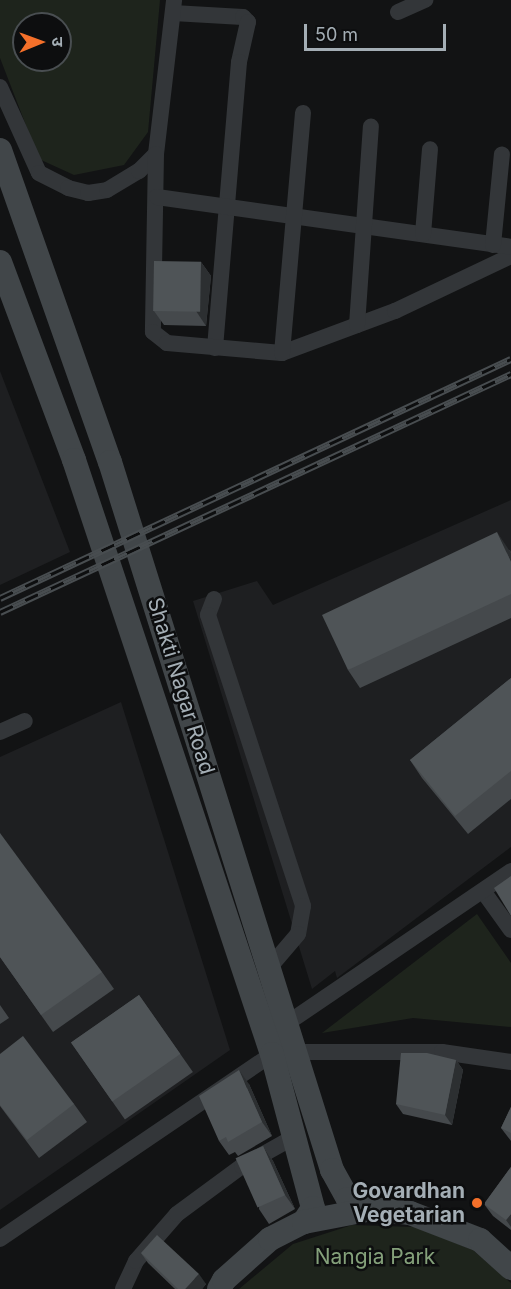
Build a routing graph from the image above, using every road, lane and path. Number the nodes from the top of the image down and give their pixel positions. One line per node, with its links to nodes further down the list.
1 (425, 0): 3 (street)
2 (173, 7): 9 (street); 12 (street)
3 (398, 12)
4 (0, 87): 9 (street)
5 (303, 113): 13 (street)
6 (371, 126): 14 (street)
7 (430, 149): 15 (street)
8 (0, 150): 29 (street, Shakti Nagar Road)
9 (156, 154): 11 (street)
10 (502, 154): 16 (street)
11 (157, 196): 12 (street); 21 (street)
12 (227, 206): 13 (street); 21 (street)
13 (294, 215): 14 (street); 22 (street)
14 (362, 225): 15 (street); 20 (street)
15 (423, 234): 16 (street)
16 (493, 245): 17 (street)
17 (511, 247)
18 (511, 256): 20 (street)
19 (0, 262): 32 (street, Shakti Nagar Road)
20 (357, 325): 22 (street)
21 (215, 348): 22 (street)
22 (282, 353)
23 (214, 599): 29 (street)
24 (25, 721): 25 (street)
25 (0, 732)
26 (511, 871): 27 (street)
27 (483, 891): 28 (street); 30 (street)
28 (511, 930)
29 (269, 968): 30 (street, Shakti Nagar Road)
30 (286, 1024): 31 (street, Shakti Nagar Road)
31 (298, 1052): 33 (street); 35 (street, Shakti Nagar Road)
32 (272, 1054): 34 (street, Shakti Nagar Road); 37 (street)
33 (511, 1062)
34 (296, 1136): 36 (street, Shakti Nagar Road); 39 (street)
35 (372, 1209): 36 (street); 38 (street)
36 (304, 1222): 40 (street)
37 (0, 1239)
38 (511, 1268)
39 (123, 1289)
40 (219, 1289)

